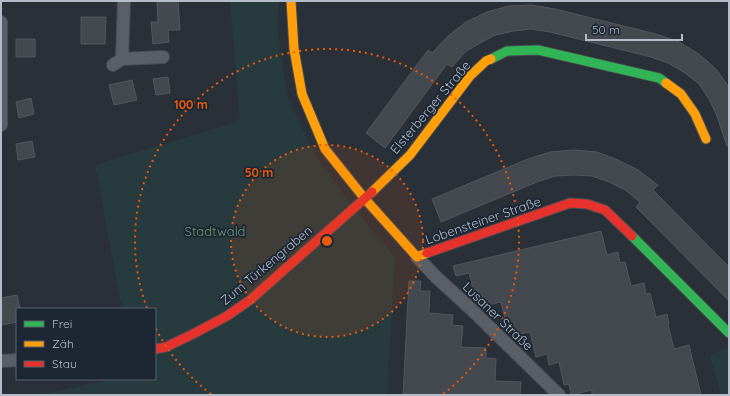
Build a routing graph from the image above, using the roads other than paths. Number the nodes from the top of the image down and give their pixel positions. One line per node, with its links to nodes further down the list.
1 (124, 1): 4 (street)
2 (291, 1): 7 (street, Lobensteiner Straße)
3 (1, 22): 5 (street)
4 (163, 57)
5 (1, 126)
6 (706, 139): 7 (street, Elsterberger Straße)
7 (365, 199): 8 (street, Lobensteiner Straße); 10 (street, Zum Türkengraben)
8 (417, 257): 9 (street, Lobensteiner Straße); 13 (street, Lusaner Straße)
9 (729, 333)
10 (156, 349)
11 (16, 360): 12 (street)
12 (1, 361)
13 (559, 395)

